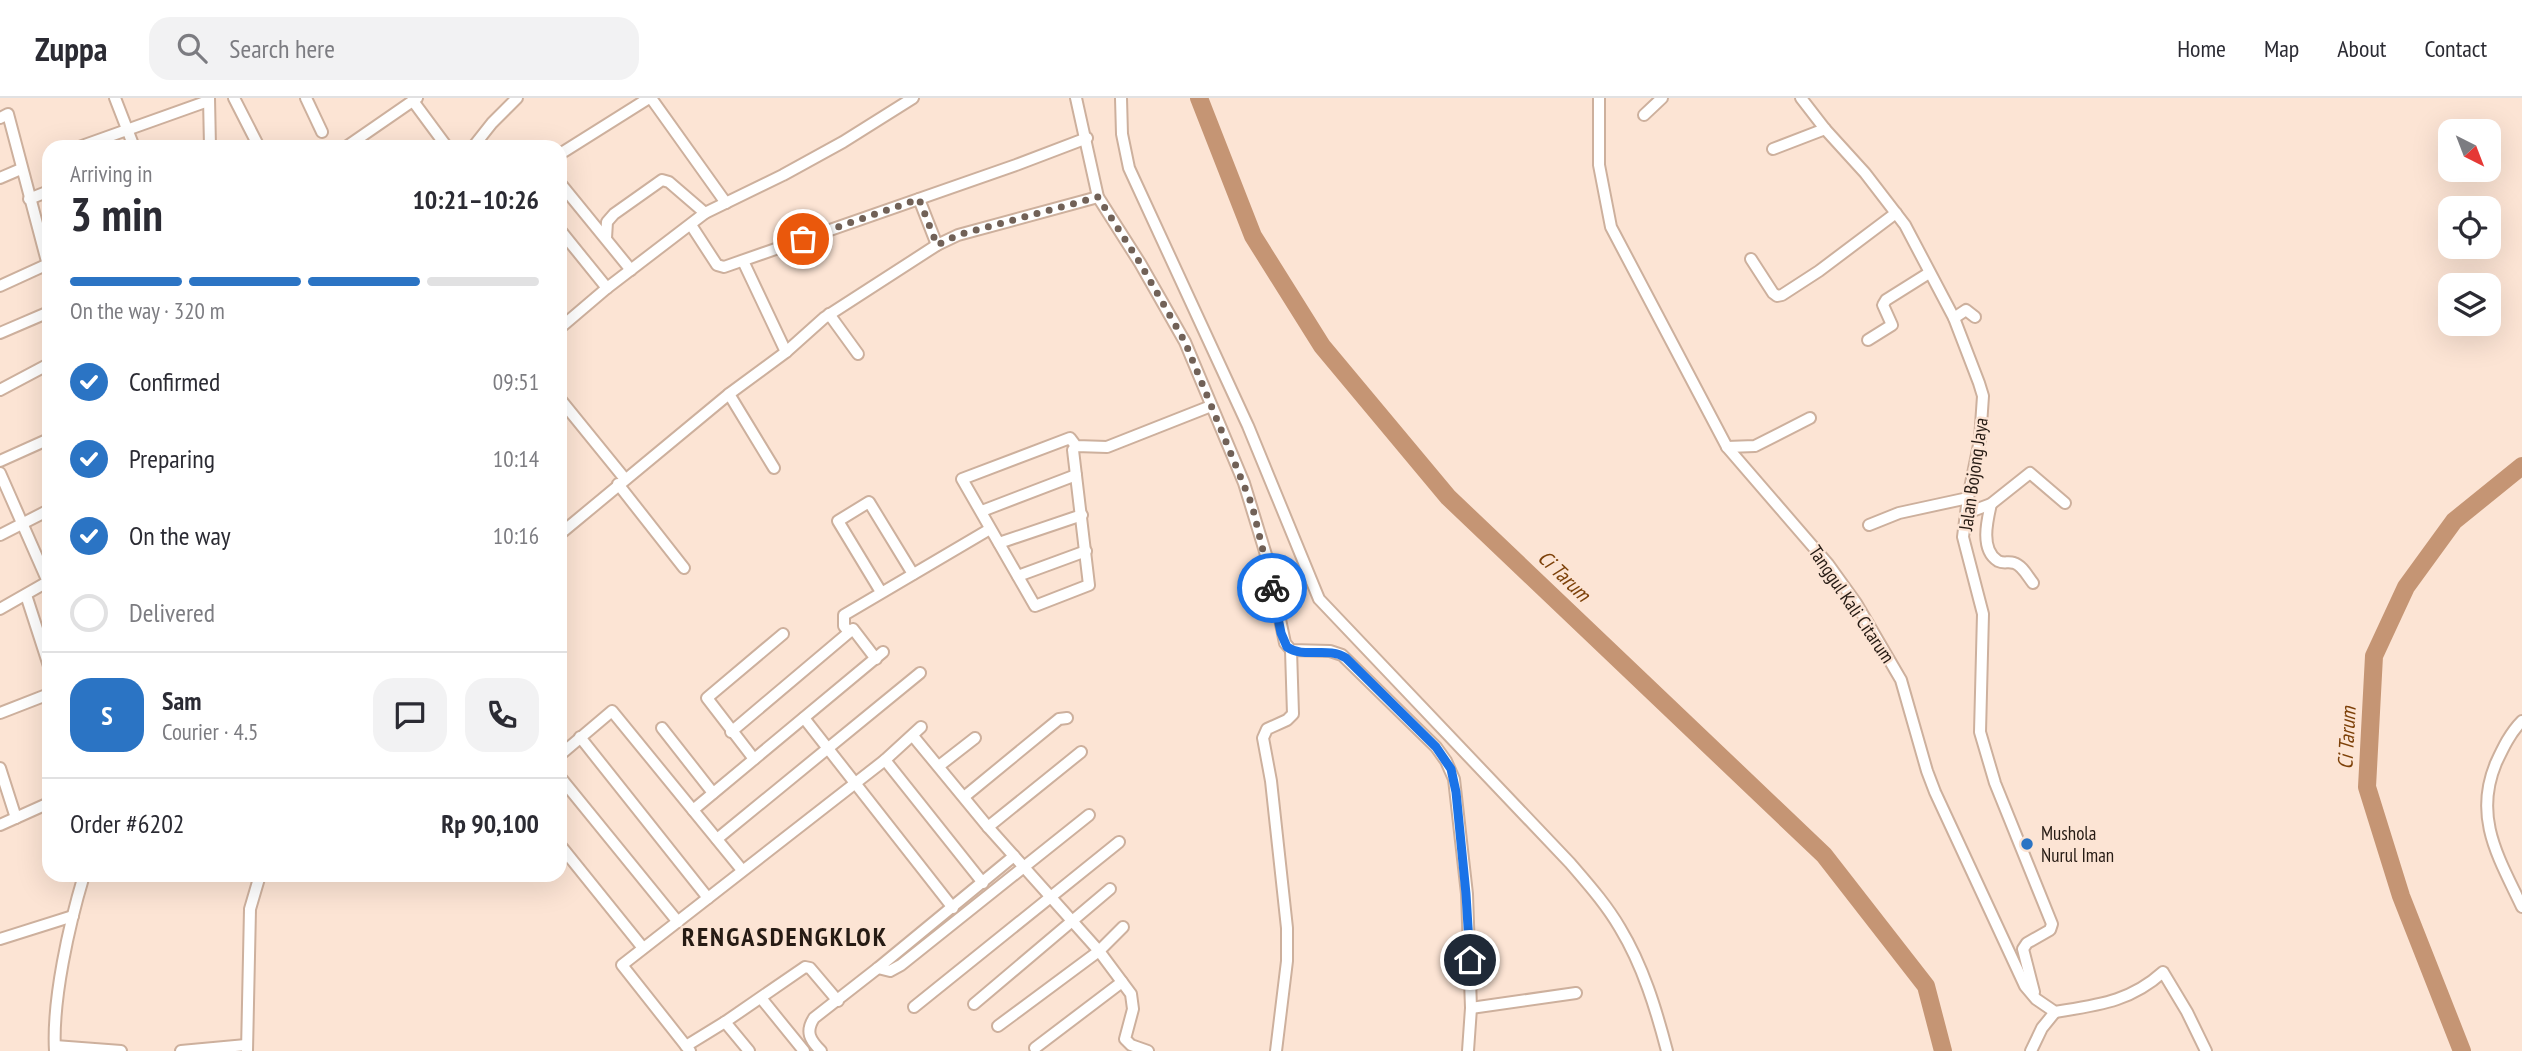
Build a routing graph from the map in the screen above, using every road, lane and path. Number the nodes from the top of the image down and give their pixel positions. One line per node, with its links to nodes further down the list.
1 (115, 98): 18 (street)
2 (234, 98): 25 (street)
3 (306, 98): 20 (street)
4 (517, 98): 28 (street)
5 (650, 98): 30 (street); 38 (street)
6 (887, 98): 15 (street)
7 (913, 98): 15 (street)
8 (1076, 98): 21 (street)
9 (1121, 98): 175 (street)
10 (1599, 98): 70 (street, Tanggul Kali Citarum)
11 (1662, 98): 16 (street)
12 (1801, 98): 19 (street, Jalan Bojong Jaya)
13 (415, 99): 26 (street); 27 (street)
14 (209, 100): 18 (street); 24 (street)
15 (894, 109): 38 (street)
16 (1644, 115)
17 (0, 118): 31 (street)
18 (127, 128): 22 (street); 23 (street)
19 (1825, 129): 29 (street); 39 (street, Jalan Bojong Jaya)
20 (322, 132)
21 (1087, 138): 35 (street); 37 (street)
22 (97, 140)
23 (131, 140)
24 (210, 140)
25 (255, 140)
26 (355, 140)
27 (442, 140)
28 (479, 140)
29 (1773, 149)
30 (567, 150)
31 (21, 169): 32 (street); 36 (street)
32 (0, 178)
33 (567, 191): 43 (street)
34 (42, 194): 36 (street)
35 (1098, 197): 45 (street); 65 (street)
36 (29, 199): 42 (street)
37 (919, 199): 45 (street); 47 (street)
38 (726, 203): 40 (street)
39 (1896, 213): 46 (street); 50 (street, Jalan Bojong Jaya)
40 (705, 214): 41 (street); 43 (street)
41 (691, 225): 47 (street); 49 (street)
42 (42, 236)
43 (606, 238): 49 (street)
44 (567, 239): 52 (street)
45 (937, 245): 53 (street)
46 (1751, 259)
47 (743, 261): 60 (street)
48 (42, 269): 51 (street)
49 (631, 270): 52 (street)
50 (1929, 273): 55 (street, Jalan Bojong Jaya); 59 (street)
51 (0, 286)
52 (607, 288): 57 (street)
53 (829, 314): 60 (street); 61 (street)
54 (42, 315): 58 (street)
55 (1954, 317): 56 (street); 76 (street, Jalan Bojong Jaya)
56 (1975, 317)
57 (567, 322)
58 (0, 334)
59 (1868, 340)
60 (786, 352): 64 (street)
61 (858, 354)
62 (42, 368): 63 (street)
63 (0, 390)
64 (729, 394): 72 (street); 75 (street)
65 (1211, 406): 69 (street); 102 (street)
66 (567, 408): 75 (street)
67 (1810, 418): 70 (street)
68 (42, 442): 71 (street)
69 (1076, 446): 74 (street); 79 (street)
70 (1727, 447): 155 (street, Tanggul Kali Citarum)
71 (0, 461)
72 (774, 468)
73 (0, 472): 83 (street)
74 (1076, 475): 79 (street); 82 (street)
75 (622, 482): 85 (street); 91 (street)
76 (1968, 498): 80 (street, Jalan Bojong Jaya); 84 (street)
77 (2065, 503): 78 (street)
78 (1991, 504): 80 (street); 94 (street)
79 (982, 511): 86 (street)
80 (1967, 513): 155 (street, Jalan Bojong Jaya)
81 (42, 514): 83 (street)
82 (1082, 515): 88 (street); 89 (street)
83 (22, 524): 87 (street); 90 (street)
84 (1868, 525)
85 (567, 528)
86 (990, 528): 88 (street); 92 (street)
87 (0, 534)
88 (999, 543): 93 (street)
89 (1086, 551): 93 (street); 93 (street)
90 (42, 568)
91 (684, 568)
92 (913, 574): 96 (street); 96 (street)
93 (1018, 576)
94 (2033, 583)
95 (42, 585): 97 (street)
96 (881, 593): 99 (street)
97 (26, 595): 98 (street); 101 (street)
98 (0, 609)
99 (849, 632): 106 (street); 110 (street)
100 (783, 634): 110 (street)
101 (42, 644)
102 (1291, 650): 159 (street); 173 (street)
103 (920, 673): 114 (street)
104 (42, 697): 105 (street)
105 (0, 713)
106 (804, 718): 114 (street); 116 (street)
107 (1067, 718): 123 (street)
108 (2522, 721): 142 (street)
109 (662, 728): 122 (street)
110 (731, 732): 116 (street)
111 (580, 737): 113 (street); 125 (street); 141 (street)
112 (975, 738): 118 (street)
113 (567, 746)
114 (828, 750): 120 (street); 130 (street)
115 (1081, 752): 129 (street)
116 (754, 759): 122 (street)
117 (885, 760): 118 (street); 120 (street); 138 (street)
118 (939, 766): 123 (street)
119 (0, 768): 127 (street)
120 (853, 783): 135 (street); 143 (street)
121 (567, 786): 145 (street)
122 (713, 793): 125 (street)
123 (964, 797): 129 (street)
124 (42, 806): 127 (street)
125 (693, 810): 130 (street)
126 (1089, 815): 134 (street)
127 (16, 818): 128 (street)
128 (0, 825)
129 (988, 827): 133 (street)
130 (717, 839): 135 (street)
131 (1119, 842): 140 (street)
132 (567, 854): 149 (street)
133 (1014, 856): 134 (street); 138 (street)
134 (1024, 868): 140 (street); 151 (street)
135 (743, 870): 141 (street)
136 (82, 882): 144 (street)
137 (258, 882): 163 (street)
138 (983, 883): 143 (street)
139 (1110, 889): 146 (street)
140 (1052, 896): 146 (street); 158 (street)
141 (708, 898): 145 (street)
142 (2522, 907)
143 (953, 908): 151 (street)
144 (73, 916): 148 (street); 166 (street)
145 (678, 922): 149 (street)
146 (1073, 922): 150 (street); 157 (street)
147 (1124, 927): 150 (street)
148 (0, 939)
149 (643, 948): 164 (street)
150 (1098, 951): 152 (street); 162 (street)
151 (878, 968): 156 (street)
152 (1122, 982): 165 (street); 172 (street)
153 (1576, 993): 159 (street)
154 (761, 998): 156 (street); 161 (street); 170 (street)
155 (2036, 999): 160 (street, Tanggul Kali Citarum)
156 (838, 1001): 171 (street)
157 (974, 1004)
158 (914, 1007)
159 (1471, 1008): 174 (street)
160 (2055, 1012): 176 (street); 177 (street)
161 (725, 1022): 164 (street); 169 (street)
162 (998, 1026)
163 (247, 1048): 168 (street)
164 (688, 1048)
165 (1035, 1048)
166 (55, 1049): 167 (street)
167 (121, 1051)
168 (181, 1051)
169 (749, 1051)
170 (804, 1051)
171 (820, 1051)
172 (1148, 1051)
173 (1276, 1051)
174 (1468, 1051)
175 (1667, 1051)
176 (2031, 1051)
177 (2206, 1051)

